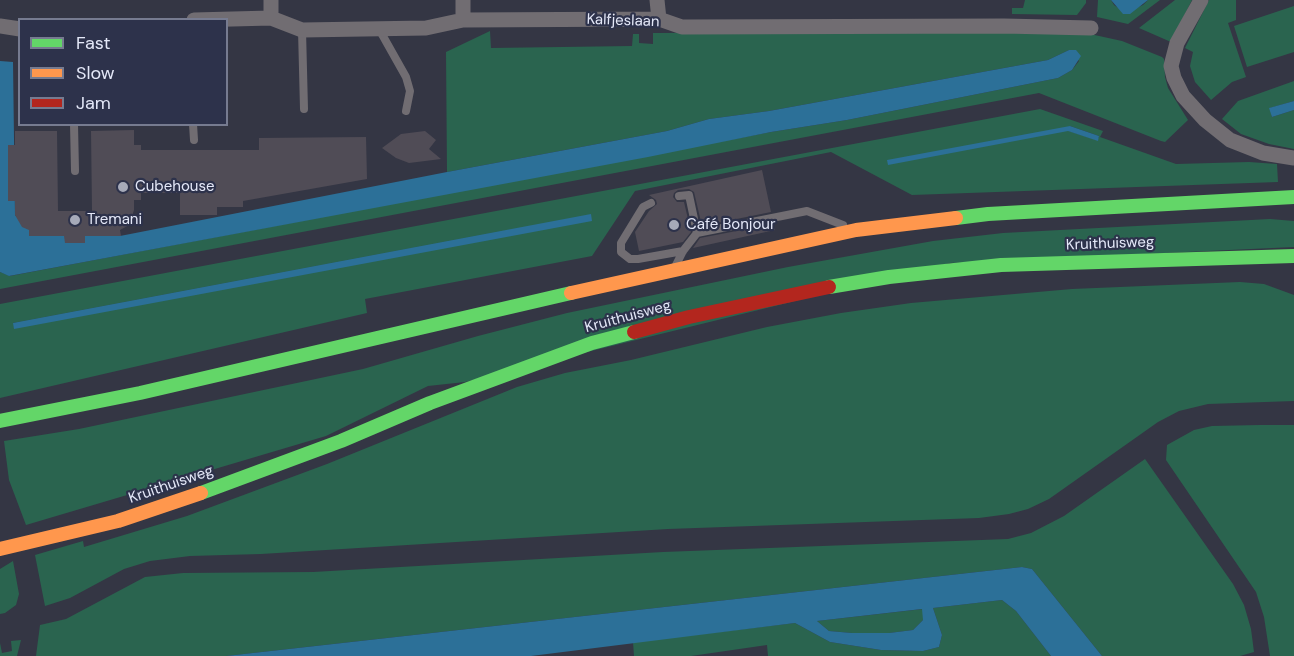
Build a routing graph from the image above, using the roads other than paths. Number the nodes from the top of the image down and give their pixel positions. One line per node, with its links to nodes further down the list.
1 (271, 0): 5 (street)
2 (463, 0): 8 (street)
3 (657, 0): 7 (street)
4 (1201, 0): 19 (street)
5 (271, 18): 6 (street, Kalfjeslaan); 13 (street, Kalfjeslaan)
6 (228, 19)
7 (658, 19): 8 (street, Kalfjeslaan); 11 (street, Kalfjeslaan)
8 (463, 20): 10 (street, Kalfjeslaan)
9 (0, 26): 12 (street)
10 (378, 28): 13 (street, Kalfjeslaan); 15 (lane)
11 (1091, 28)
12 (18, 29)
13 (302, 30): 14 (lane)
14 (303, 109)
15 (406, 111)
16 (74, 126): 20 (lane)
17 (193, 126): 18 (lane)
18 (194, 140)
19 (1294, 158)
20 (75, 171)
21 (679, 196): 25 (lane)
22 (1294, 197): 24 (main road)
23 (651, 203): 26 (lane)
24 (856, 230): 25 (lane); 28 (main road)
25 (697, 233): 26 (lane)
26 (683, 251): 28 (lane)
27 (1294, 256): 30 (main road, Kruithuisweg)
28 (673, 272): 29 (main road)
29 (0, 421)
30 (0, 549)

